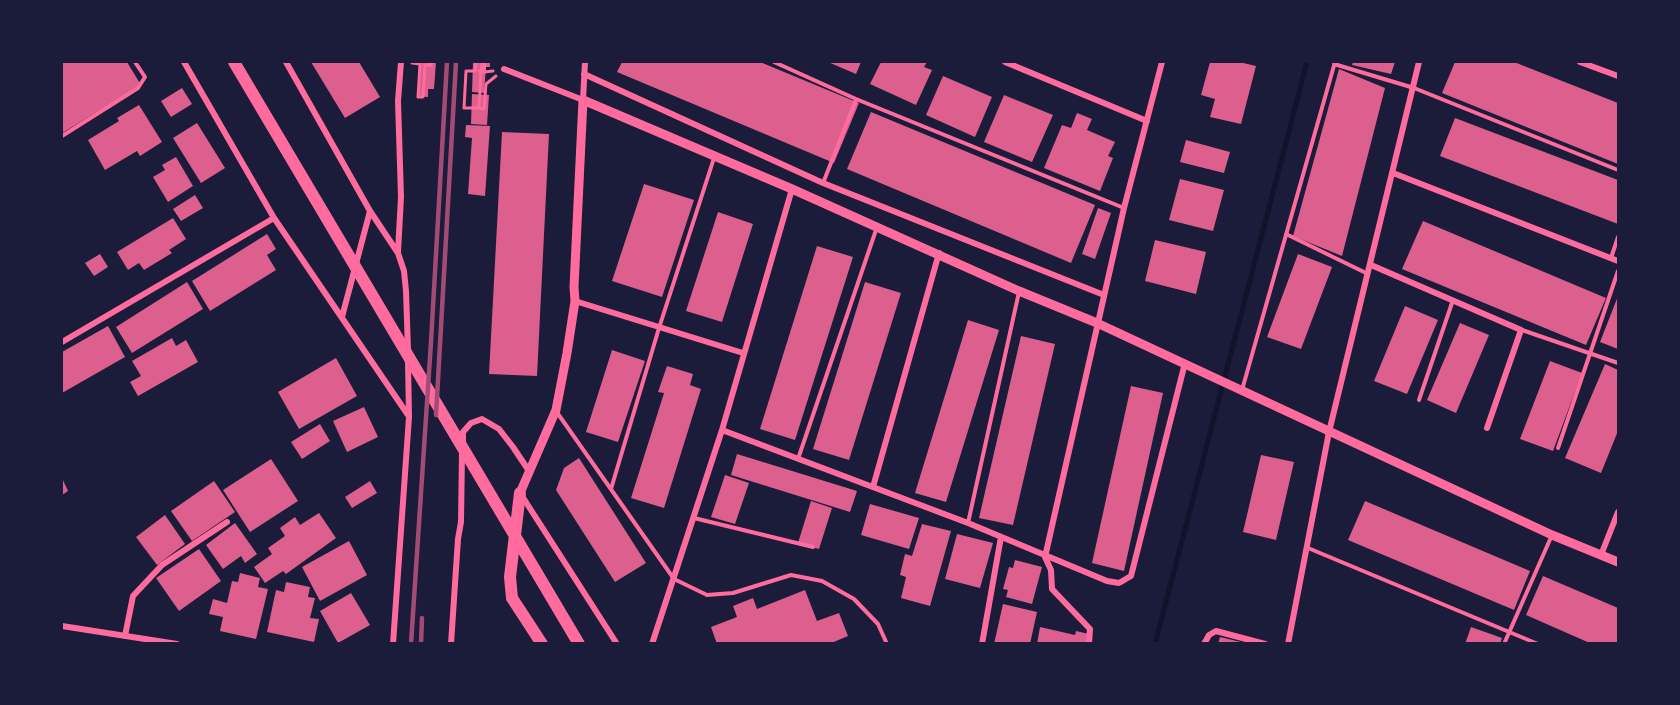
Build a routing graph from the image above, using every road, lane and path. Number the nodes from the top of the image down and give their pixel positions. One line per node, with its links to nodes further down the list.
1 (135, 62): 25 (lane)
2 (184, 62): 33 (street)
3 (234, 62): 90 (main road)
4 (286, 62): 32 (street)
5 (401, 62): 13 (path); 37 (street)
6 (478, 62): 16 (path)
7 (585, 62): 17 (street)
8 (774, 62): 21 (lane)
9 (1005, 62): 24 (street)
10 (1162, 62): 24 (street)
11 (1419, 62): 20 (street)
12 (1580, 62): 18 (street)
13 (430, 63)
14 (1335, 63): 20 (lane); 35 (lane)
15 (504, 69): 22 (street)
16 (478, 71): 23 (path); 23 (path)
17 (584, 74): 22 (street); 29 (street)
18 (1618, 76)
19 (486, 84): 23 (path)
20 (1414, 88): 27 (lane); 28 (street)
21 (856, 99): 29 (lane); 31 (lane)
22 (583, 100): 26 (street); 47 (street)
23 (479, 108)
24 (1147, 121): 31 (street)
25 (62, 136)
26 (714, 158): 30 (street); 50 (lane)
27 (1618, 170)
28 (1393, 173): 39 (street); 41 (street)
29 (823, 183): 45 (street)
30 (792, 189): 34 (street); 53 (street)
31 (1124, 208): 45 (street)
32 (370, 211): 37 (street); 48 (street)
33 (274, 219): 48 (street); 52 (street)
34 (877, 227): 38 (street); 65 (lane)
35 (1286, 234): 43 (lane); 57 (lane)
36 (1618, 237): 39 (lane)
37 (398, 253): 60 (street)
38 (939, 254): 44 (street); 67 (street)
39 (1611, 258): 40 (street)
40 (1618, 261)
41 (1371, 265): 43 (street); 46 (street)
42 (1618, 271): 54 (lane)
43 (1368, 273): 63 (street)
44 (1019, 291): 49 (street); 73 (lane)
45 (1104, 295): 49 (street)
46 (1453, 300): 51 (street); 58 (lane)
47 (575, 301): 50 (street); 59 (street)
48 (342, 317): 60 (street)
49 (1097, 323): 55 (street); 79 (street)
50 (659, 328): 53 (street); 68 (lane)
51 (1521, 330): 54 (lane); 61 (street)
52 (62, 342)
53 (743, 353): 62 (street)
54 (1591, 353): 56 (lane); 64 (lane)
55 (1185, 363): 57 (street); 79 (street)
56 (1618, 363)
57 (1237, 389): 63 (street)
58 (1419, 400)
59 (556, 410): 66 (street); 68 (lane)
60 (410, 417): 87 (street)
61 (1487, 428)
62 (722, 430): 65 (street); 71 (street)
63 (1329, 432): 74 (street); 77 (street)
64 (1558, 448)
65 (798, 459): 67 (street)
66 (529, 471): 69 (street); 88 (street)
67 (873, 487): 73 (street)
68 (611, 489): 81 (lane)
69 (520, 493): 89 (main road); 91 (street)
70 (1618, 512): 78 (street)
71 (694, 518): 76 (lane); 81 (street)
72 (227, 522): 84 (street)
73 (968, 523): 75 (street)
74 (1552, 535): 78 (street); 83 (lane)
75 (1001, 537): 79 (street); 94 (street)
76 (813, 547)
77 (1308, 548): 83 (lane); 98 (street)
78 (1601, 555): 80 (street)
79 (1045, 556): 95 (street)
80 (1618, 562)
81 (674, 579): 92 (street); 93 (lane)
82 (62, 626): 84 (street)
83 (1509, 632): 99 (lane); 100 (lane)
84 (125, 636): 85 (street)
85 (145, 641): 86 (street)
86 (177, 644)
87 (393, 644)
88 (451, 644)
89 (542, 644)
90 (579, 644)
91 (617, 644)
92 (652, 644)
93 (887, 644)
94 (982, 644)
95 (1089, 644)
96 (1204, 644): 97 (street)
97 (1265, 644)
98 (1288, 644)
99 (1504, 644)
100 (1538, 644)

